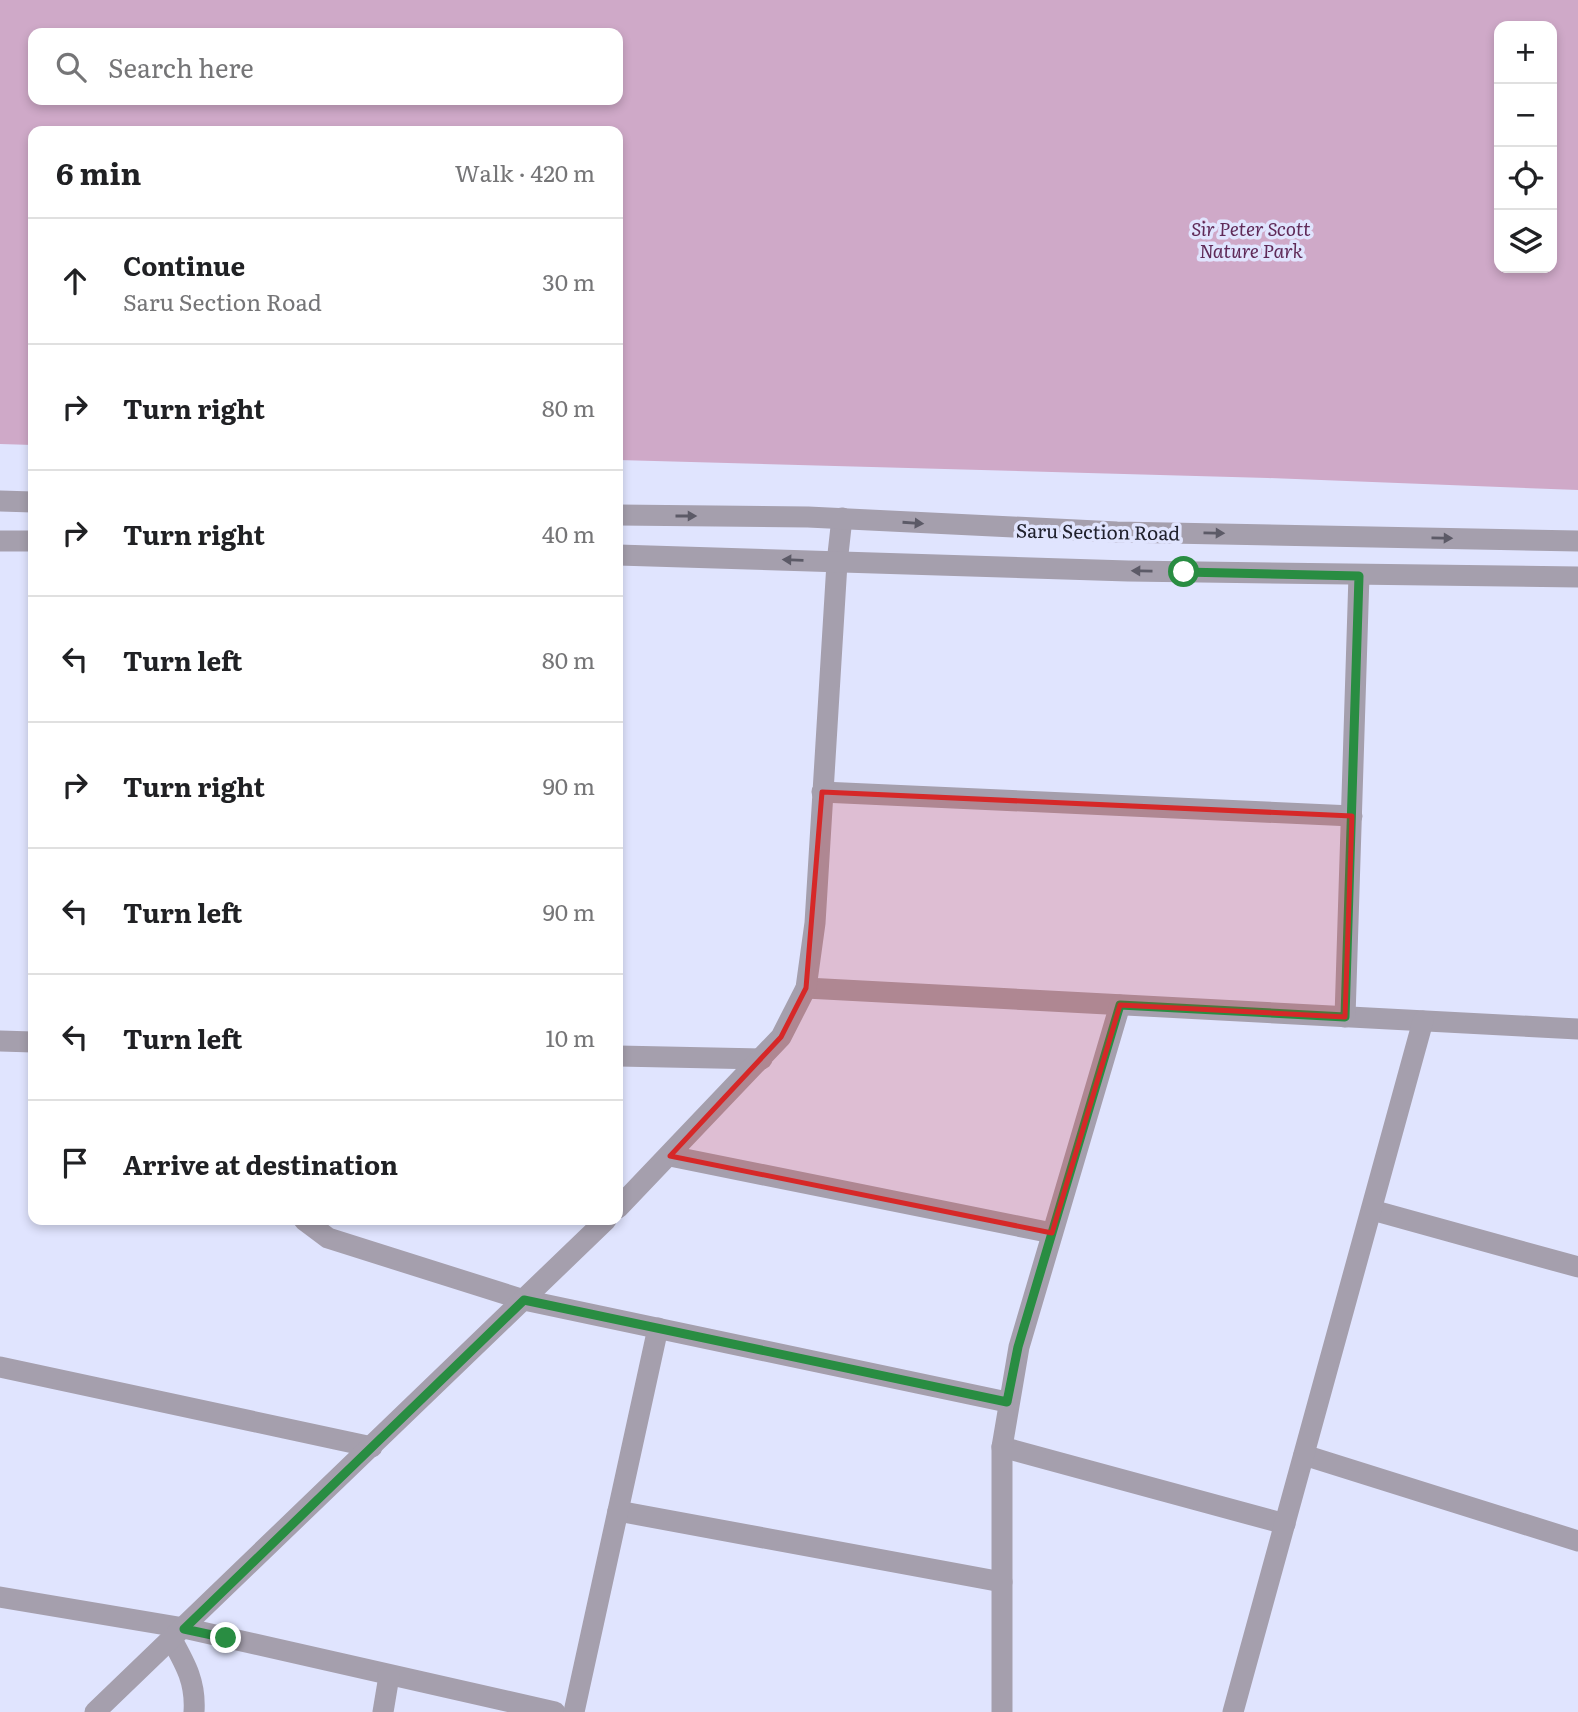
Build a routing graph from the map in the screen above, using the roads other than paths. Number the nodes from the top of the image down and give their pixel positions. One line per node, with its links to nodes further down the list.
1 (0, 501): 2 (street)
2 (28, 502)
3 (623, 515): 4 (street, Saru Section Road, one-way to 4)
4 (842, 518): 7 (street, Saru Section Road, one-way to 7); 9 (street)
5 (0, 541): 6 (street)
6 (28, 541)
7 (1578, 541)
8 (623, 555): 9 (street, Saru Section Road, one-way to 8)
9 (837, 563): 10 (street, Saru Section Road, one-way to 9); 12 (street)
10 (1359, 576): 11 (street, Saru Section Road); 13 (street)
11 (1578, 577)
12 (822, 792): 13 (street); 14 (street)
13 (1352, 816): 16 (street)
14 (806, 988): 15 (street); 22 (street)
15 (1120, 1005): 16 (street); 28 (street)
16 (1345, 1017): 17 (street)
17 (1423, 1021): 18 (street); 25 (street)
18 (1578, 1029)
19 (0, 1041): 20 (street)
20 (28, 1042)
21 (623, 1056): 22 (street)
22 (762, 1059): 23 (street)
23 (670, 1156): 24 (street); 28 (street)
24 (623, 1203)
25 (1371, 1210): 29 (street); 36 (street)
26 (311, 1225): 30 (street)
27 (601, 1225): 30 (street)
28 (1052, 1233): 33 (street)
29 (1578, 1267)
30 (524, 1300): 31 (street); 34 (street)
31 (658, 1328): 33 (street); 37 (street)
32 (0, 1367): 34 (street)
33 (1007, 1402): 35 (street)
34 (372, 1447): 42 (street)
35 (1002, 1447): 38 (street); 40 (street)
36 (1304, 1455): 38 (street); 39 (street)
37 (618, 1511): 40 (street); 48 (street)
38 (1285, 1524): 50 (street)
39 (1578, 1541)
40 (1002, 1582): 49 (street)
41 (0, 1597): 42 (street)
42 (178, 1634): 43 (street); 44 (street); 45 (street)
43 (389, 1676): 46 (street); 47 (street)
44 (94, 1712)
45 (194, 1712)
46 (383, 1712)
47 (555, 1712)
48 (574, 1712)
49 (1002, 1712)
50 (1234, 1712)

